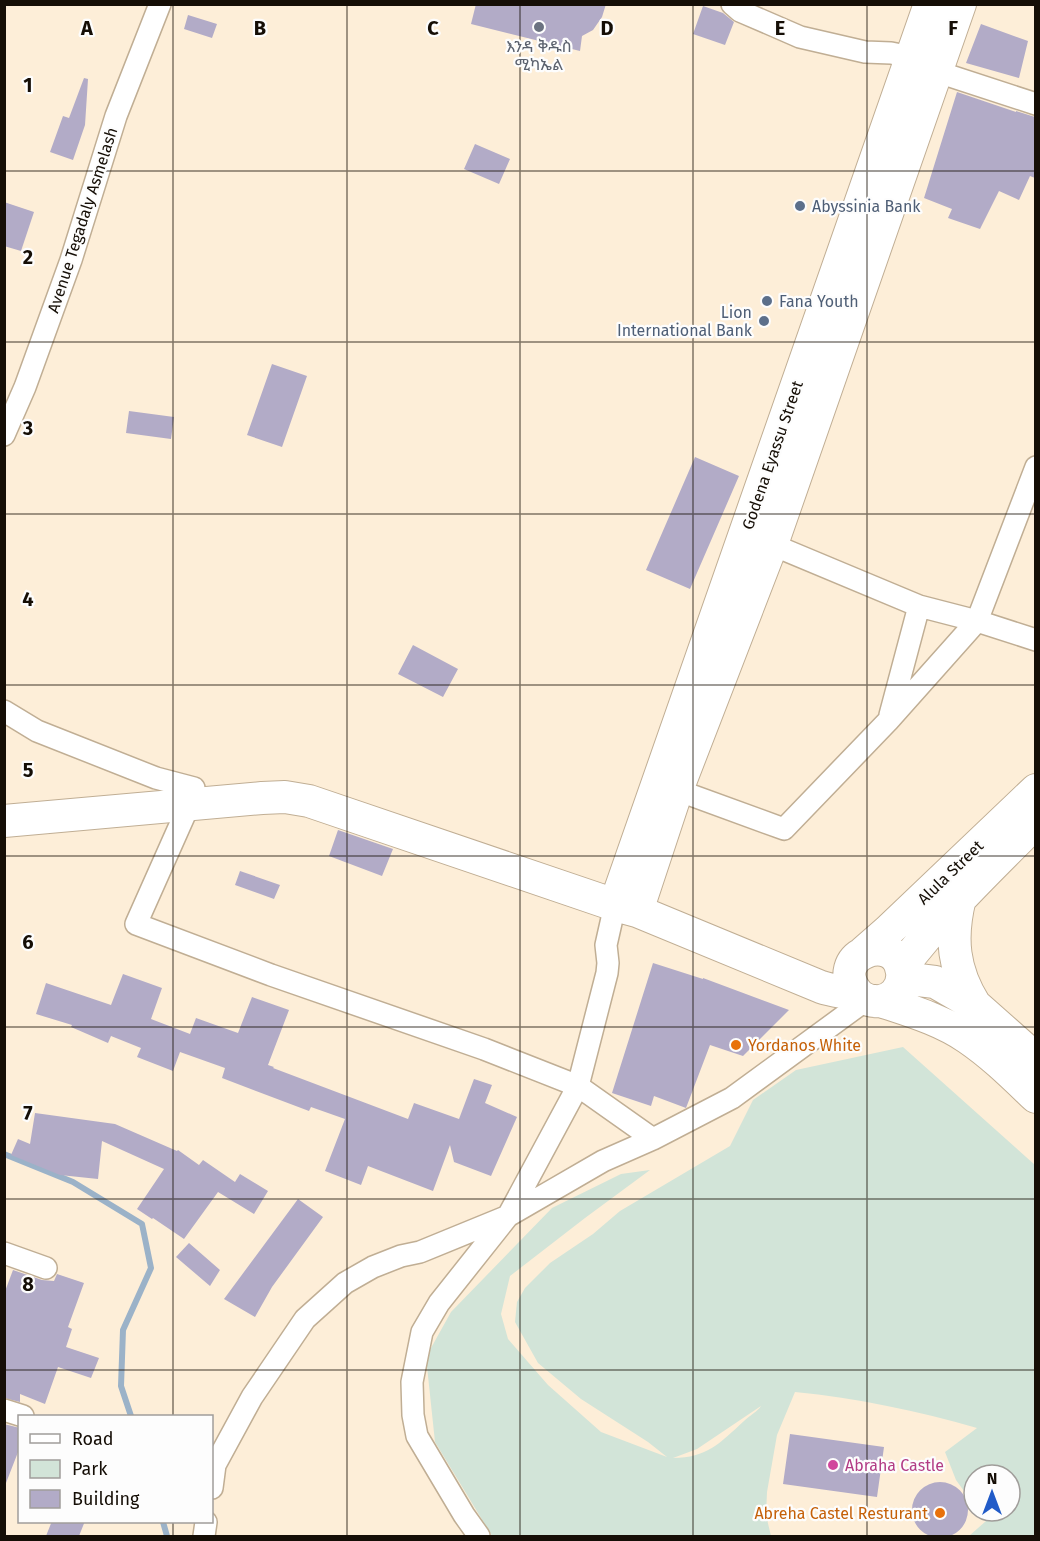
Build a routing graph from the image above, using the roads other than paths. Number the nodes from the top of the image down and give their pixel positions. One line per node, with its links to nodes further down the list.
1 (160, 4): 7 (street, Avenue Tegadaly Asmelash)
2 (732, 4): 5 (street)
3 (930, 4): 5 (street, Godena Eyassu Street)
4 (960, 4): 5 (street)
5 (925, 65): 6 (street); 9 (street, Godena Eyassu Street)
6 (1035, 104)
7 (4, 435)
8 (1035, 467): 11 (street)
9 (758, 539): 10 (street); 15 (street); 22 (street, Godena Eyassu Street)
10 (919, 606): 11 (street); 14 (street)
11 (977, 621): 12 (street); 14 (street)
12 (1035, 639)
13 (4, 711): 17 (street)
14 (888, 721): 15 (street)
15 (677, 790): 22 (street)
16 (1035, 790): 23 (street, Alula Street)
17 (191, 796): 18 (street); 19 (street); 22 (street); 28 (street)
18 (4, 804)
19 (4, 820)
20 (1035, 822): 21 (street, Alula Street)
21 (960, 898): 24 (street, Alula Street); 26 (street)
22 (628, 902): 23 (street); 25 (street); 28 (street)
23 (860, 955): 24 (street); 25 (street)
24 (902, 973): 25 (street); 26 (street)
25 (869, 999): 29 (street); 30 (street)
26 (975, 1005): 27 (street)
27 (1035, 1059)
28 (578, 1086): 30 (street); 31 (street)
29 (1035, 1097)
30 (653, 1139): 31 (street)
31 (508, 1216): 36 (street); 37 (street)
32 (4, 1253): 33 (street)
33 (46, 1268)
34 (4, 1410): 35 (street)
35 (20, 1415)
36 (213, 1465)
37 (479, 1536)

